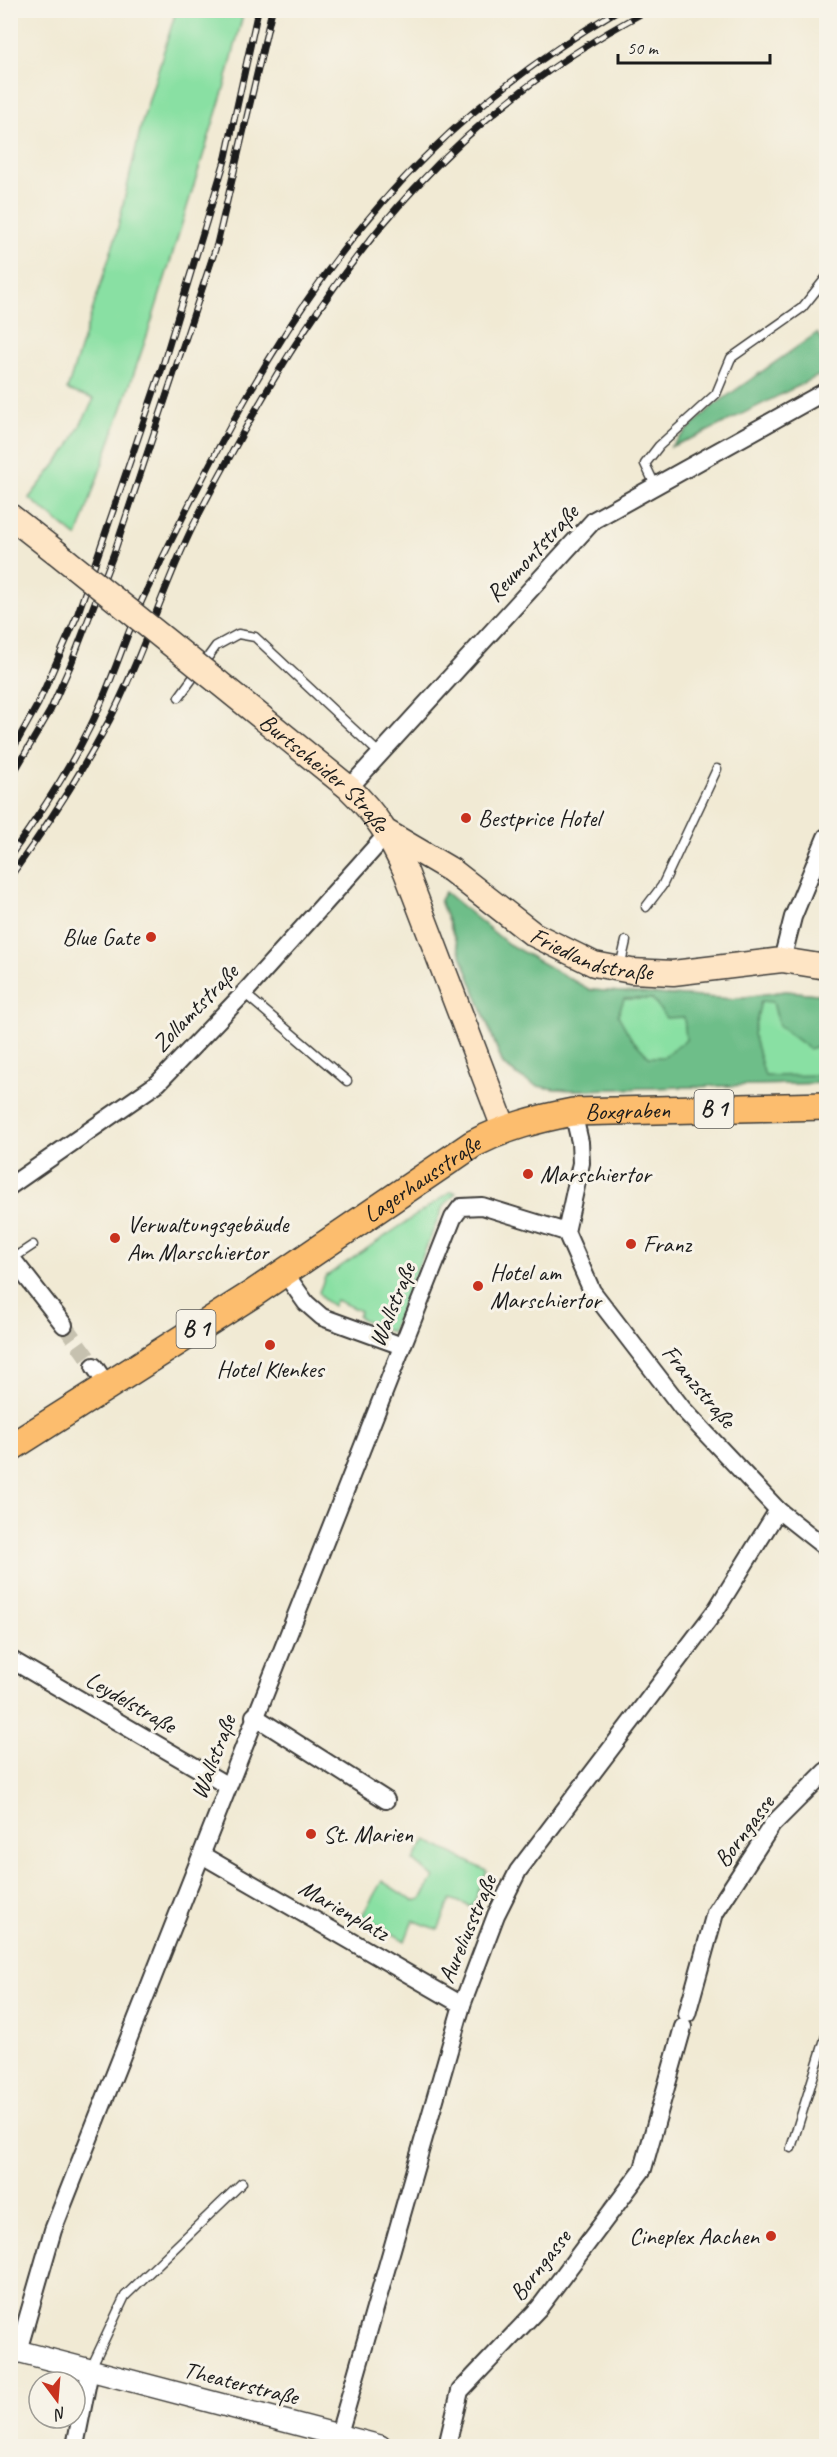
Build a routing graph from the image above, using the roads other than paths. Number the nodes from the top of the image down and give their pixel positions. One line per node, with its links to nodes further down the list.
1 (826, 278): 3 (lane)
2 (826, 391): 3 (street, Reumontstraße)
3 (655, 485): 6 (street, Reumontstraße)
4 (10, 516): 8 (main road, Burtscheider Straße, bridge)
5 (179, 697): 6 (lane)
6 (380, 754): 8 (street, Reumontstraße)
7 (717, 769): 11 (lane)
8 (349, 788): 9 (main road, Burtscheider Straße)
9 (388, 833): 15 (main road, Friedlandstraße); 16 (street, Zollamtstraße); 20 (main road, Burtscheider Straße)
10 (826, 837): 13 (street)
11 (646, 907)
12 (626, 941): 15 (lane)
13 (782, 960): 14 (main road, Friedlandstraße); 15 (main road, Friedlandstraße)
14 (826, 968)
15 (620, 969)
16 (244, 993): 17 (lane); 21 (street, Zollamtstraße)
17 (347, 1081)
18 (826, 1106): 19 (main road, Boxgraben / B 1)
19 (573, 1112): 20 (main road, Lagerhausstraße / B 1); 22 (street)
20 (504, 1128): 25 (main road, Lagerhausstraße / B 1)
21 (10, 1186)
22 (566, 1232): 27 (street, Wallstraße); 29 (street, Franzstraße)
23 (33, 1245): 24 (lane)
24 (11, 1258): 26 (street)
25 (284, 1272): 27 (street); 28 (main road, Lagerhausstraße / B 1)
26 (64, 1325)
27 (402, 1346): 32 (street, Wallstraße)
28 (10, 1448)
29 (778, 1510): 30 (street, Franzstraße); 37 (street, Aureliusstraße)
30 (826, 1548)
31 (10, 1659): 34 (street, Leydelstraße)
32 (254, 1716): 34 (street, Wallstraße); 35 (street)
33 (826, 1771): 46 (street, Borngasse)
34 (228, 1786): 36 (street, Wallstraße)
35 (386, 1800)
36 (202, 1855): 37 (street, Marienplatz); 41 (street, Wallstraße)
37 (462, 2005): 43 (street, Aureliusstraße)
38 (826, 2036): 39 (lane)
39 (791, 2148)
40 (242, 2183): 42 (lane)
41 (14, 2350): 42 (street, Theaterstraße)
42 (90, 2371): 43 (street, Theaterstraße); 44 (street)
43 (339, 2434): 45 (street, Theaterstraße)
44 (75, 2446)
45 (380, 2446)
46 (447, 2446)

